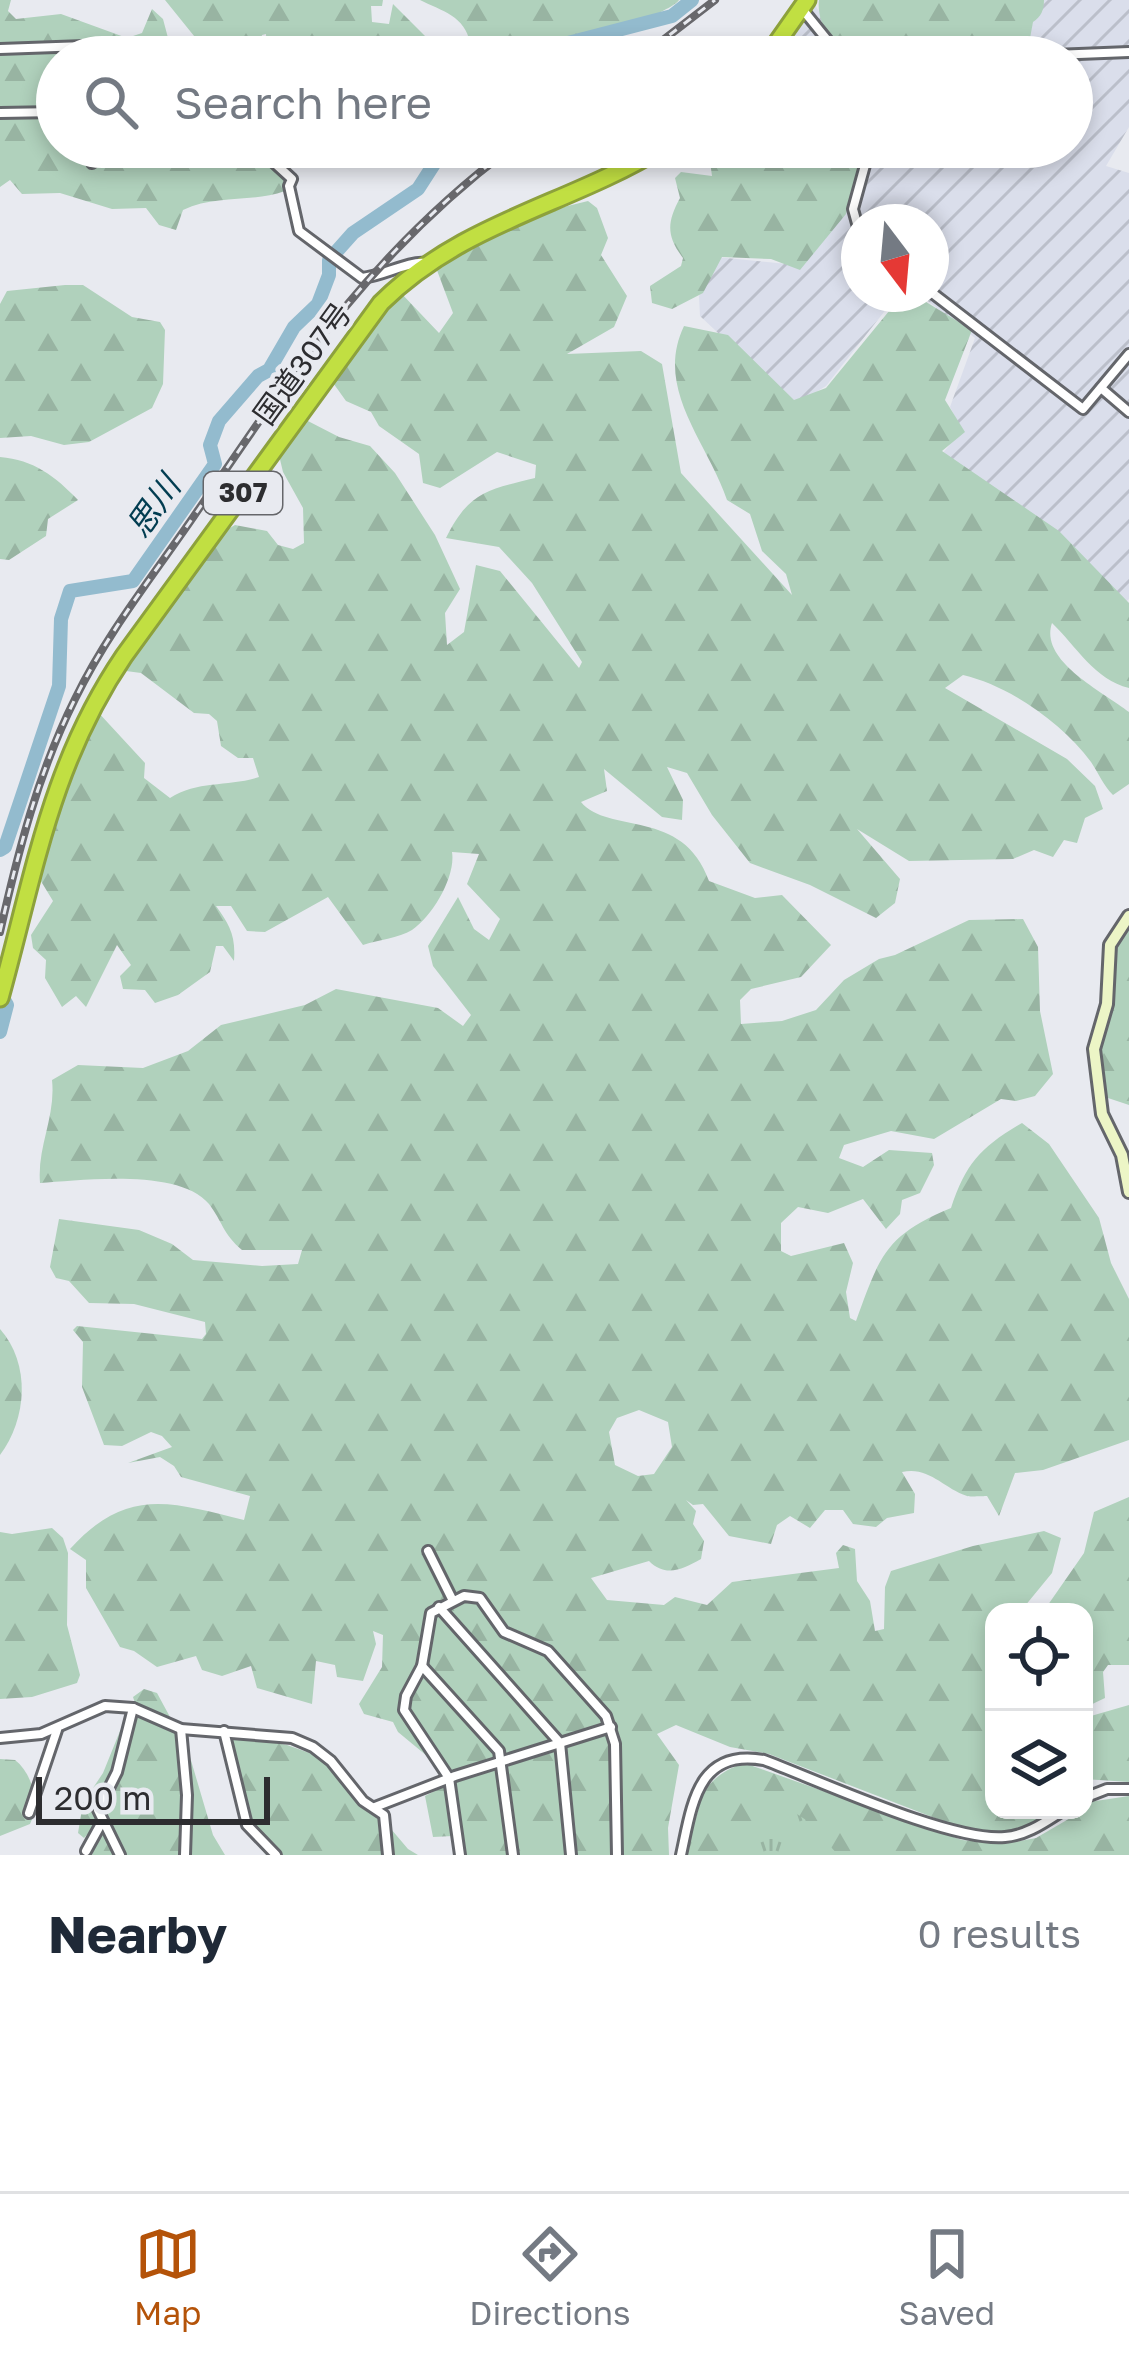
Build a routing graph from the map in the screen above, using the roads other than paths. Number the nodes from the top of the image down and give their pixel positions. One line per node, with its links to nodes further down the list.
1 (804, 4): 2 (highway); 3 (street)
2 (781, 36)
3 (826, 36)
4 (36, 48): 5 (street)
5 (0, 50)
6 (1129, 52): 7 (street)
7 (1093, 53)
8 (36, 112): 9 (street)
9 (0, 113)
10 (280, 168): 14 (street)
11 (618, 168): 14 (highway, 国道307号 / 307)
12 (864, 168): 13 (street)
13 (855, 204)
14 (426, 263): 20 (highway, 国道307号 / 307)
15 (949, 306): 17 (street)
16 (1129, 354): 17 (street)
17 (1101, 388): 18 (street)
18 (1129, 412)
19 (1129, 916): 21 (main road)
20 (1, 994)
21 (1129, 1192)
22 (428, 1551): 23 (street)
23 (452, 1599): 24 (street); 27 (street)
24 (439, 1606): 25 (street); 32 (street)
25 (422, 1666): 33 (street); 34 (street)
26 (133, 1708): 28 (street); 29 (street); 40 (street)
27 (611, 1727): 32 (street); 49 (street)
28 (57, 1729): 31 (street); 38 (street)
29 (181, 1729): 30 (street); 43 (street)
30 (224, 1731): 37 (street); 44 (street)
31 (0, 1738)
32 (560, 1743): 33 (street); 48 (street)
33 (503, 1760): 34 (street); 47 (street)
34 (449, 1778): 37 (street); 46 (street)
35 (1129, 1789): 36 (street)
36 (1093, 1794)
37 (375, 1807): 45 (street)
38 (29, 1813)
39 (1050, 1819): 50 (street)
40 (102, 1822): 41 (street); 42 (street)
41 (86, 1851)
42 (120, 1855)
43 (185, 1855)
44 (276, 1855)
45 (388, 1855)
46 (460, 1855)
47 (513, 1855)
48 (571, 1855)
49 (617, 1855)
50 (681, 1855)

